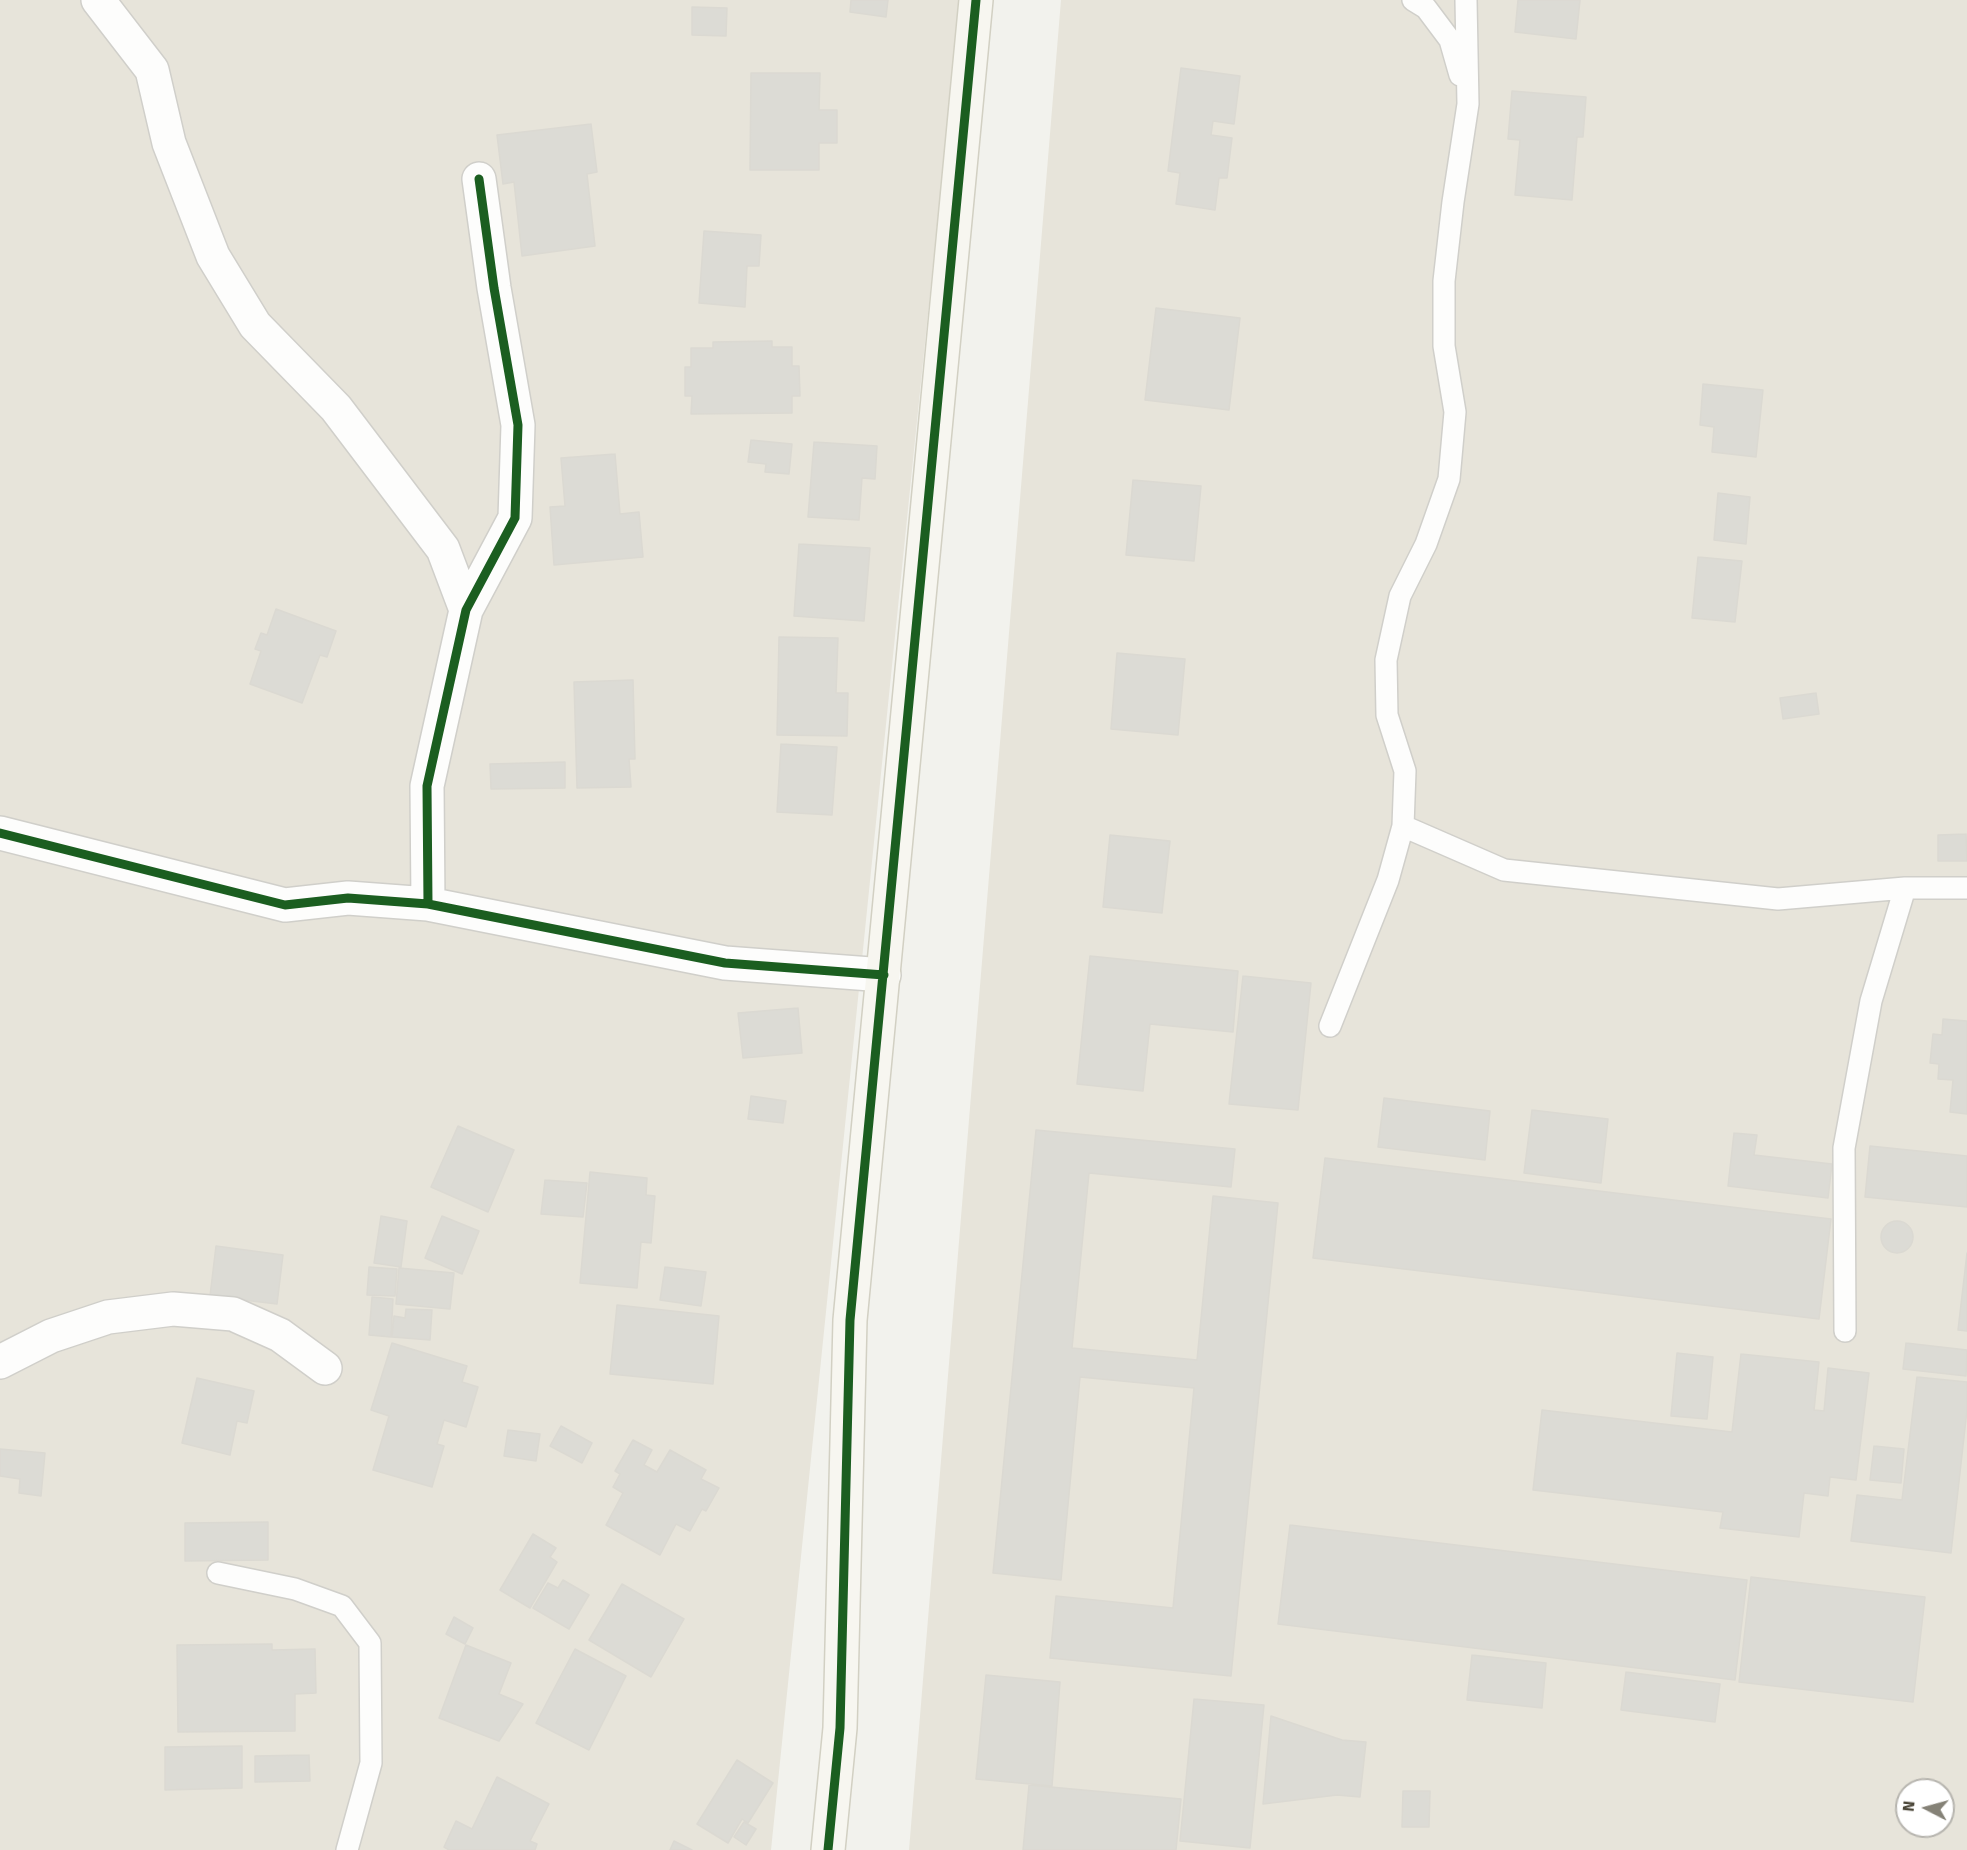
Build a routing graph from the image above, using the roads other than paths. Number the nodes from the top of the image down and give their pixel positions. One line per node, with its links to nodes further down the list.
1 (98, 0): 7 (street)
2 (976, 0): 13 (street)
3 (1413, 0): 5 (lane)
4 (1466, 0): 5 (lane)
5 (1468, 104): 8 (lane)
6 (479, 179): 7 (street)
7 (466, 610): 12 (street)
8 (1403, 826): 10 (lane); 14 (lane)
9 (0, 833): 12 (street)
10 (1905, 888): 11 (lane); 15 (lane)
11 (1967, 888)
12 (428, 904): 13 (street)
13 (884, 975): 20 (street)
14 (1330, 1026)
15 (1845, 1331)
16 (0, 1362): 17 (street)
17 (325, 1368)
18 (218, 1573): 19 (lane)
19 (347, 1850)
20 (828, 1850)

